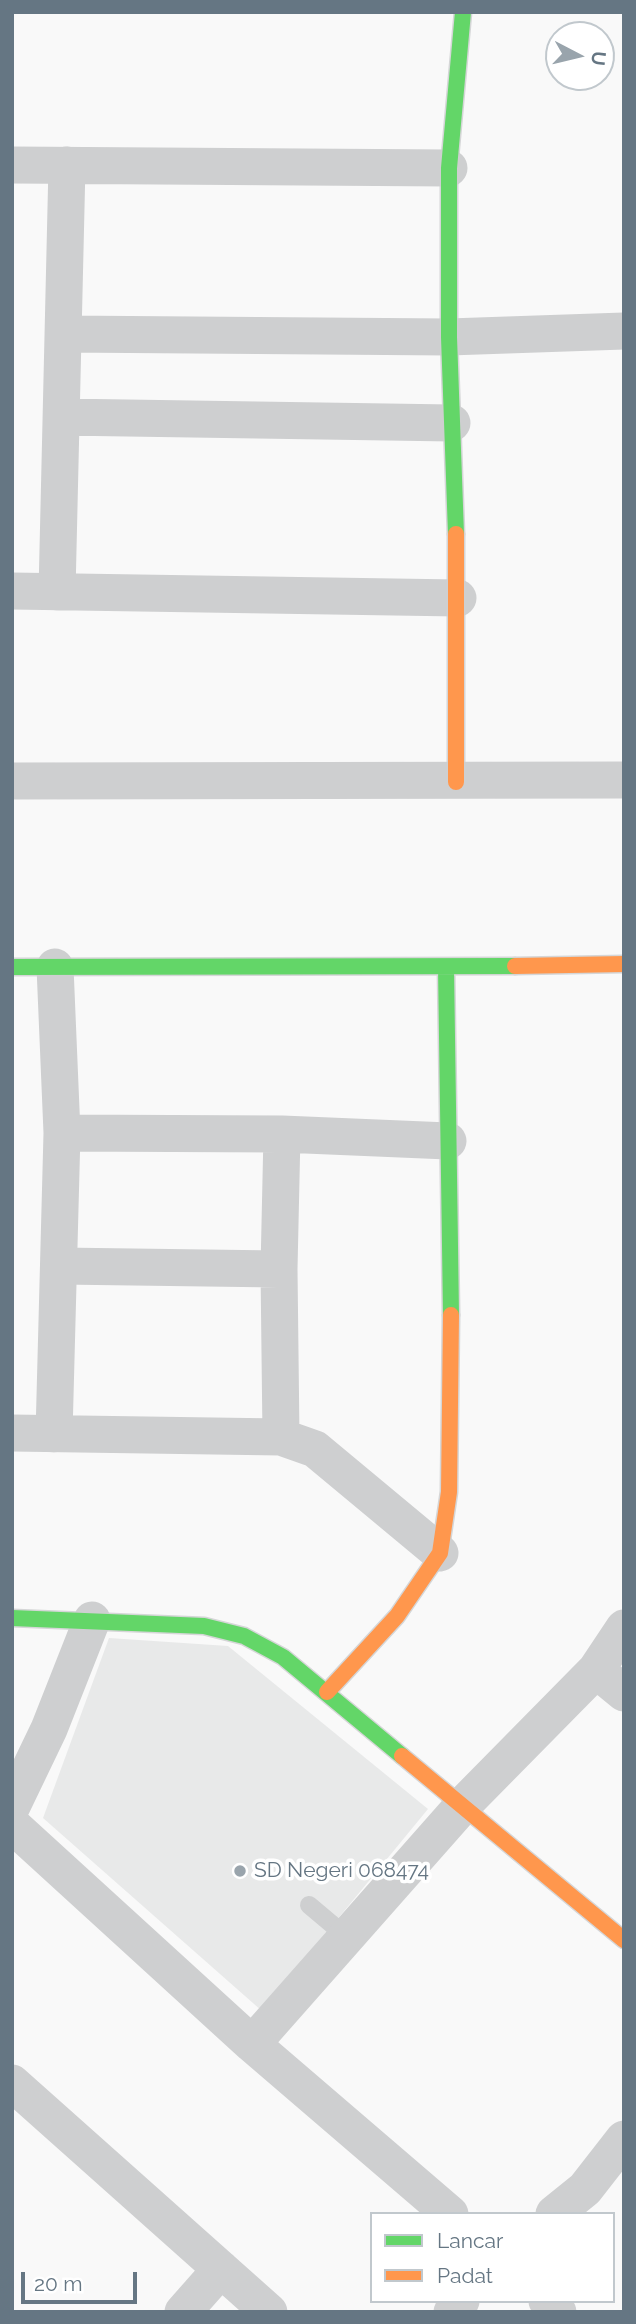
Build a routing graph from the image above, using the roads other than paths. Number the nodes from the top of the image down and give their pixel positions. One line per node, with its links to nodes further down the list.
1 (463, 12): 4 (street)
2 (12, 165): 3 (street)
3 (67, 165): 4 (street); 6 (street)
4 (449, 168): 7 (street)
5 (624, 331): 7 (street)
6 (65, 334): 7 (street); 8 (street)
7 (449, 337): 9 (street)
8 (62, 417): 9 (street); 11 (street)
9 (452, 423): 12 (street)
10 (12, 591): 11 (street)
11 (57, 592): 12 (street)
12 (458, 598): 15 (street)
13 (624, 780): 15 (street)
14 (12, 781): 15 (street)
15 (456, 782)
16 (624, 964): 19 (street)
17 (12, 967): 18 (street)
18 (55, 967): 19 (street); 20 (street)
19 (446, 967): 22 (street)
20 (62, 1133): 21 (street); 23 (street)
21 (282, 1134): 22 (street); 24 (street)
22 (449, 1141): 28 (street)
23 (60, 1266): 24 (street); 26 (street)
24 (279, 1269): 27 (street)
25 (12, 1433): 26 (street)
26 (54, 1434): 27 (street)
27 (281, 1437): 28 (street)
28 (440, 1553): 33 (street)
29 (12, 1618): 30 (street)
30 (92, 1620): 33 (street); 35 (street)
31 (624, 1628): 32 (street)
32 (596, 1670): 34 (street); 36 (street)
33 (327, 1692): 36 (street)
34 (624, 1693)
35 (12, 1805)
36 (463, 1805): 39 (street); 40 (street)
37 (12, 1825): 41 (street)
38 (309, 1905): 39 (lane)
39 (347, 1937): 41 (street)
40 (624, 1940)
41 (253, 2044): 44 (street)
42 (19, 2102): 46 (street)
43 (624, 2139): 45 (street)
44 (448, 2212)
45 (556, 2212)
46 (221, 2269): 47 (street); 48 (street)
47 (183, 2312)
48 (269, 2312)

